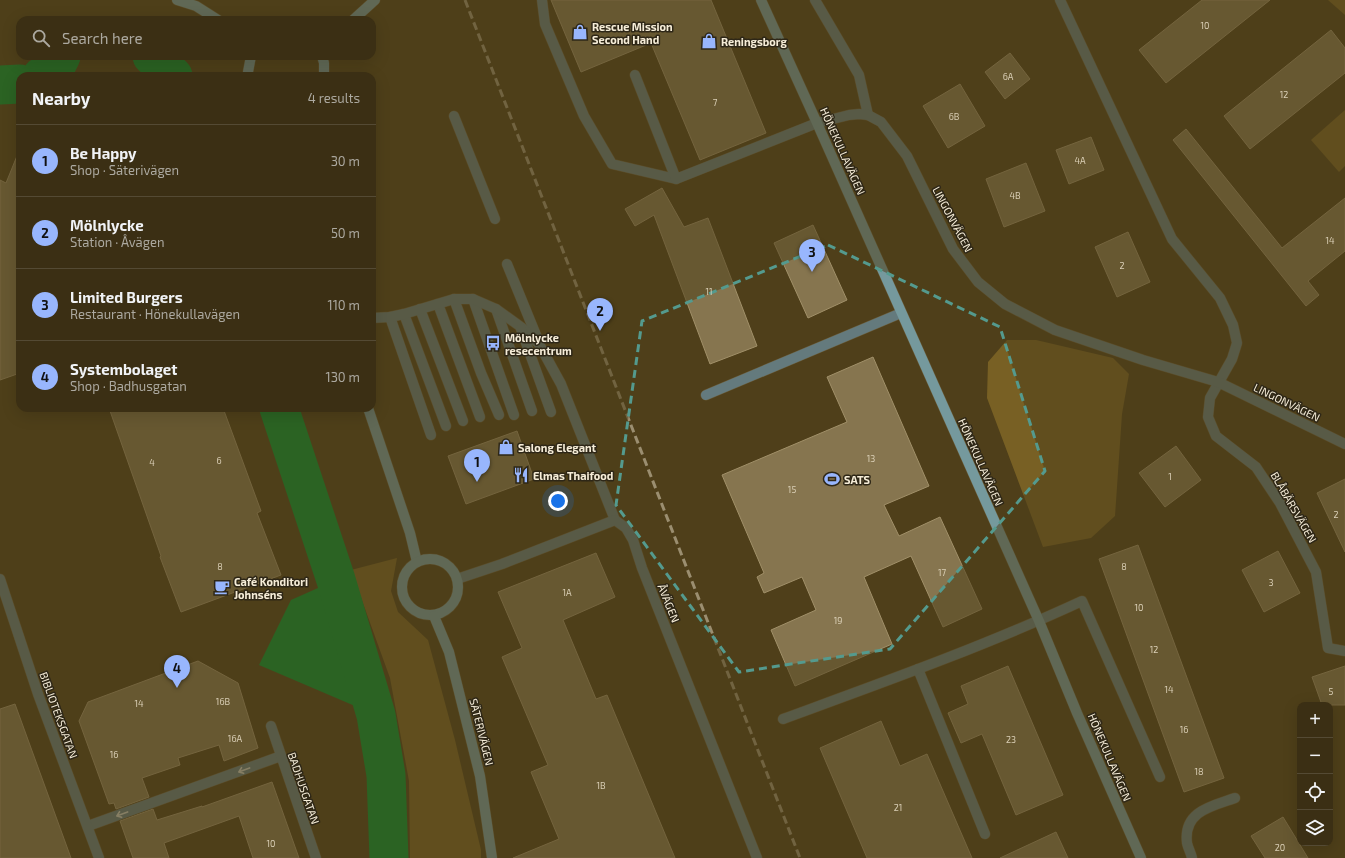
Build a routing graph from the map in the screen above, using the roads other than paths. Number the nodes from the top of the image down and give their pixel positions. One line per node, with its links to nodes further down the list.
1 (177, 0): 7 (street)
2 (375, 0): 8 (street)
3 (542, 0): 17 (street)
4 (761, 0): 16 (street, HÖNEKULLAVÄGEN)
5 (815, 0): 14 (street)
6 (1060, 0): 31 (street)
7 (212, 16)
8 (357, 16)
9 (250, 60): 11 (street)
10 (323, 60): 12 (street)
11 (248, 72)
12 (324, 72)
13 (635, 76): 17 (street)
14 (868, 115): 16 (street); 31 (street, LINGONVÄGEN)
15 (454, 116): 18 (street)
16 (817, 123): 17 (street); 25 (street, HÖNEKULLAVÄGEN)
17 (676, 179)
18 (495, 219)
19 (507, 264): 30 (street)
20 (454, 299): 21 (street); 22 (street); 36 (street)
21 (473, 299): 24 (street); 37 (street)
22 (438, 304): 23 (street); 38 (street)
23 (420, 309): 26 (street); 39 (street)
24 (496, 309): 29 (street); 33 (street)
25 (901, 313): 32 (street); 48 (street, HÖNEKULLAVÄGEN)
26 (404, 314): 27 (street); 40 (street)
27 (390, 317): 28 (street); 41 (street)
28 (376, 318)
29 (521, 327): 30 (street); 35 (street)
30 (540, 344): 43 (street)
31 (1218, 382): 42 (street, LINGONVÄGEN); 49 (street, BLÅBÄRSVÄGEN)
32 (706, 395)
33 (532, 411)
34 (369, 412): 44 (street)
35 (551, 412)
36 (499, 415)
37 (514, 415)
38 (480, 417)
39 (463, 421)
40 (446, 426)
41 (431, 435)
42 (1345, 444)
43 (615, 520): 46 (street); 61 (street, ÅVÄGEN)
44 (417, 562): 46 (street); 47 (street)
45 (0, 579): 56 (street, BIBLIOTEKSGATAN)
46 (457, 579): 47 (street)
47 (434, 616): 60 (street, SÄTERIVÄGEN)
48 (1039, 621): 50 (street); 54 (street); 62 (street, HÖNEKULLAVÄGEN)
49 (1345, 651)
50 (918, 669): 51 (street); 57 (street)
51 (783, 719)
52 (271, 726): 53 (street, BADHUSGATAN)
53 (281, 756): 56 (street, one-way to 56); 59 (street, BADHUSGATAN)
54 (1160, 777)
55 (1235, 798): 63 (street)
56 (88, 826): 58 (street, BIBLIOTEKSGATAN)
57 (985, 834)
58 (99, 858)
59 (316, 858)
60 (492, 858)
61 (757, 858)
62 (1141, 858)
63 (1192, 858)

